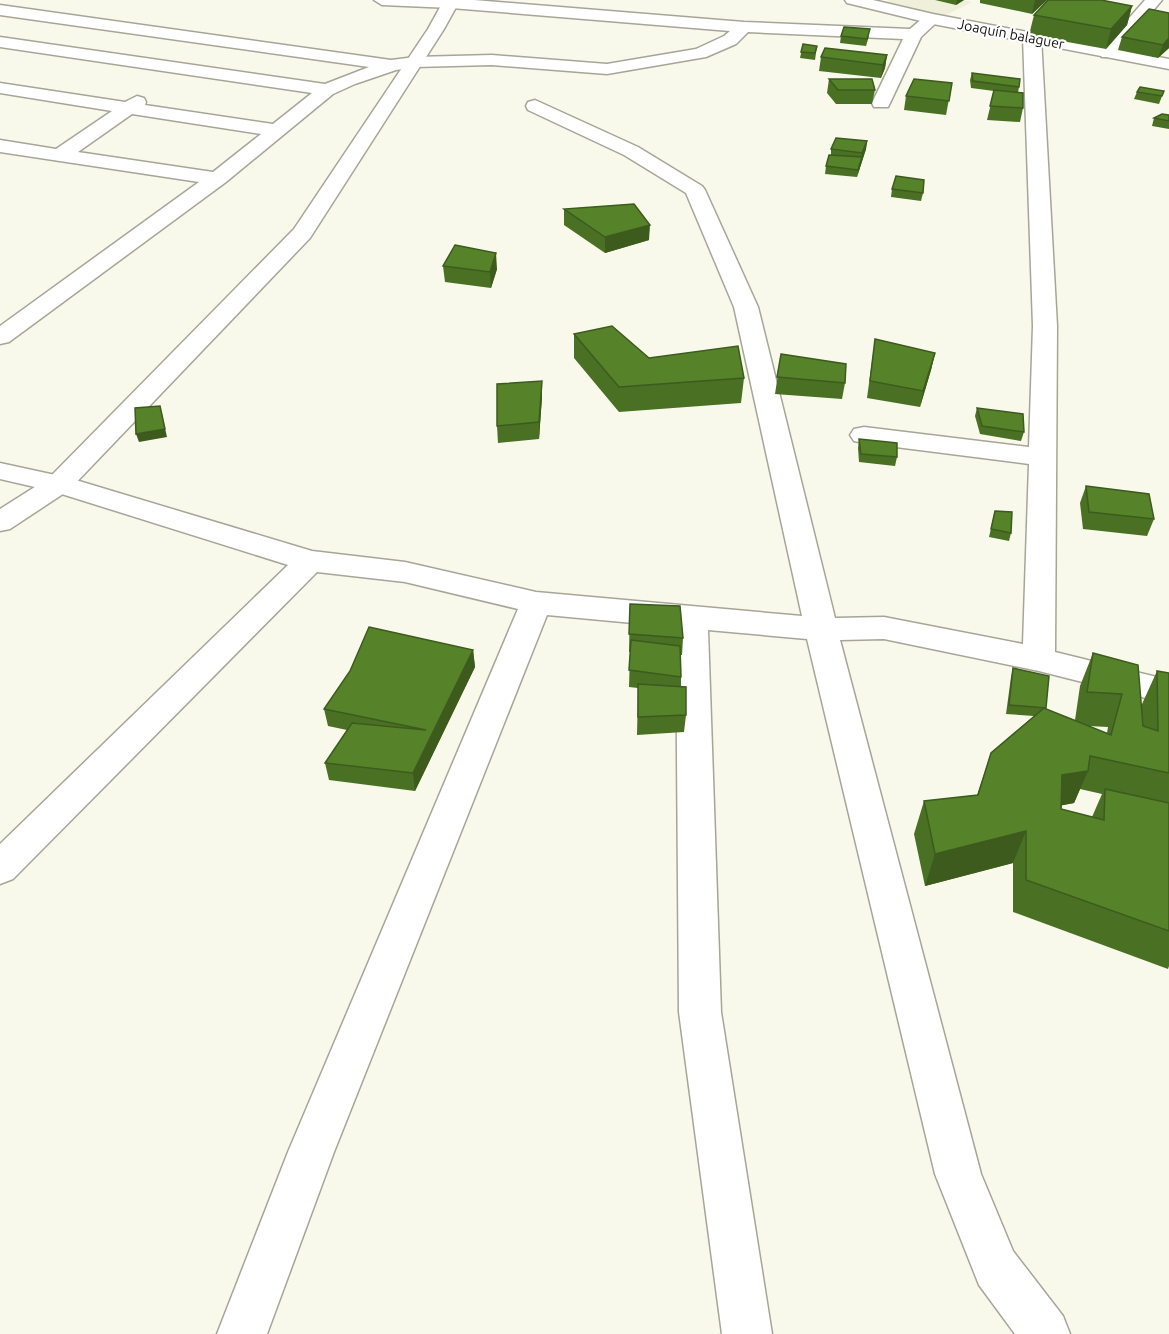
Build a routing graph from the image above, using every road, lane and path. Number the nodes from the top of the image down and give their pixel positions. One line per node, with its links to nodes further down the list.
1 (382, 0): 4 (street)
2 (853, 0): 7 (street, Joaquín balaguer)
3 (1154, 0): 14 (street)
4 (452, 1): 8 (street); 15 (street)
5 (0, 10): 6 (street)
6 (27, 14): 9 (street); 13 (street)
7 (933, 19): 10 (street); 11 (street, Joaquín balaguer)
8 (744, 27): 10 (street); 15 (street)
9 (0, 31)
10 (914, 34): 21 (street)
11 (1032, 38): 14 (street, Joaquín balaguer); 29 (street)
12 (0, 42): 19 (street)
13 (225, 42): 15 (street); 17 (street)
14 (1108, 53): 16 (street, Joaquín balaguer)
15 (404, 63): 19 (street); 31 (street)
16 (1169, 64)
17 (167, 82)
18 (0, 88): 23 (street)
19 (327, 90): 23 (street)
20 (148, 95): 25 (street)
21 (881, 103)
22 (535, 106): 36 (street)
23 (279, 131): 26 (street)
24 (0, 146): 25 (street)
25 (60, 155): 26 (street)
26 (218, 179): 27 (street)
27 (0, 337)
28 (864, 435): 29 (street)
29 (1043, 457): 37 (street)
30 (0, 471): 31 (street)
31 (59, 484): 32 (street); 33 (street)
32 (0, 522)
33 (310, 561): 34 (street); 39 (street)
34 (536, 603): 35 (street); 40 (street)
35 (692, 617): 36 (street); 41 (street)
36 (821, 629): 37 (street); 42 (street)
37 (1039, 659): 38 (street)
38 (1169, 692)
39 (0, 868)
40 (242, 1334)
41 (747, 1334)
42 (1045, 1334)

